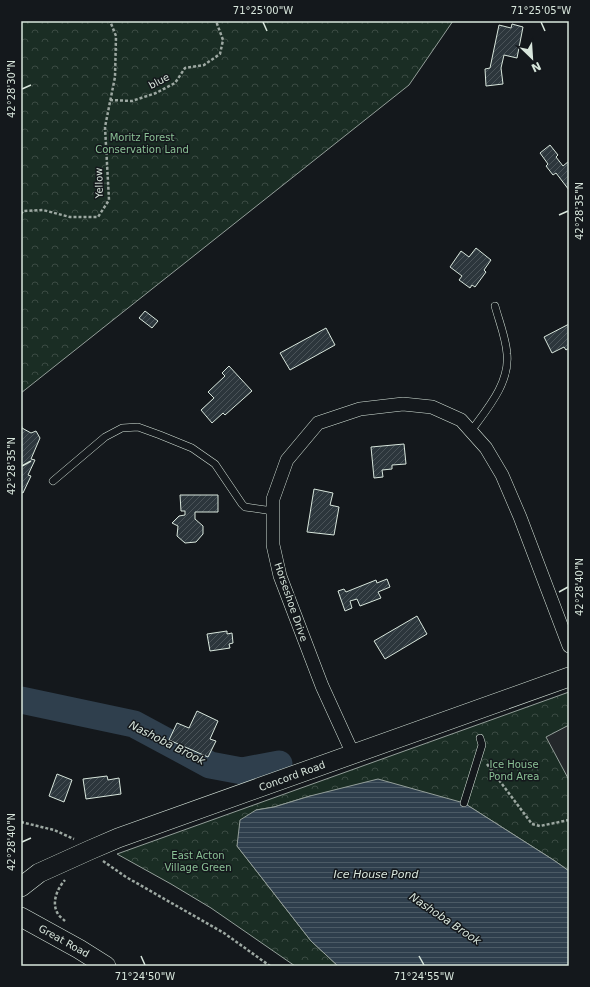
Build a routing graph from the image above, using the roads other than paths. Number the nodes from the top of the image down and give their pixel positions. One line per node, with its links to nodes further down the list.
1 (495, 306): 2 (lane)
2 (471, 431): 4 (street, Horseshoe Drive); 5 (street, Horseshoe Drive)
3 (53, 481): 4 (lane)
4 (273, 511): 8 (street, Horseshoe Drive)
5 (569, 646)
6 (569, 677): 8 (street, Concord Road)
7 (480, 738): 9 (lane)
8 (353, 754): 10 (street, Concord Road)
9 (464, 804)
10 (21, 886)
11 (21, 917): 12 (street, Great Road)
12 (106, 966)

